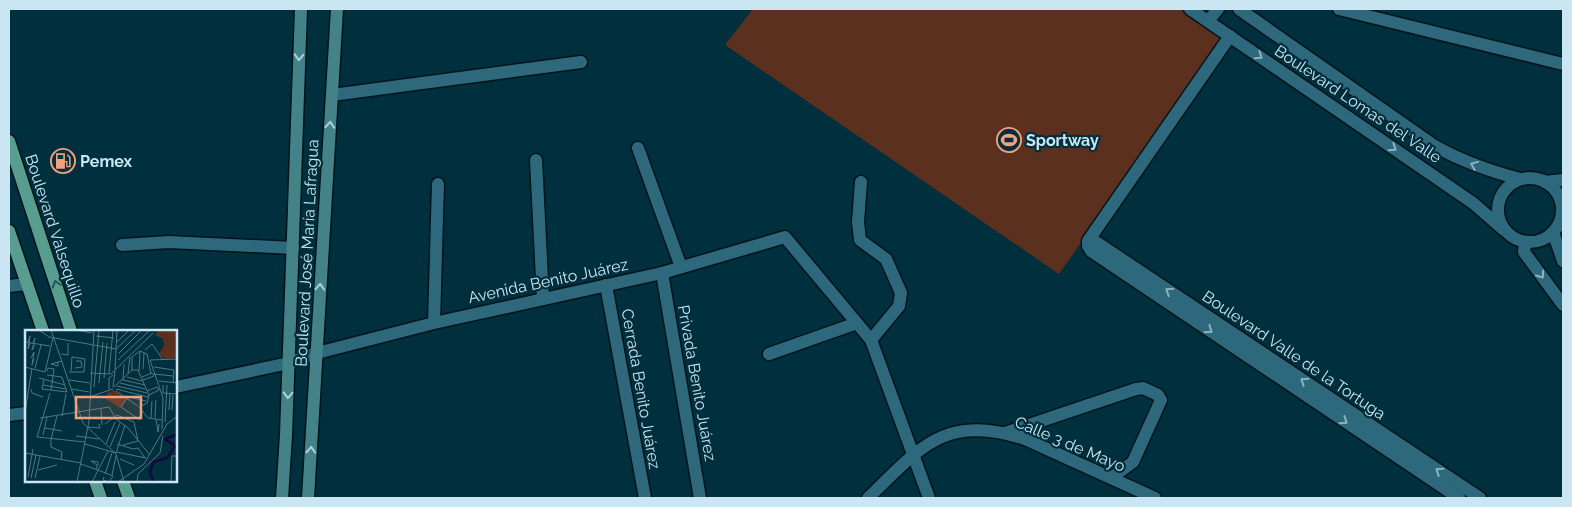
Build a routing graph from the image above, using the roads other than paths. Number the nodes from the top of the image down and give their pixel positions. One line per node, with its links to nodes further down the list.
1 (303, 9): 27 (main road, Boulevard José María Lafragua, one-way to 27)
2 (337, 9): 11 (main road, Boulevard José María Lafragua)
3 (1190, 9): 7 (street, Boulevard Lomas del Valle)
4 (1218, 9): 7 (street)
5 (1239, 9): 15 (street, Boulevard Lomas del Valle, one-way to 5)
6 (1339, 9): 10 (street)
7 (1208, 21): 8 (street, Boulevard Lomas del Valle)
8 (1230, 36): 22 (street, Boulevard Lomas del Valle, one-way to 22); 24 (street)
9 (581, 62): 11 (street)
10 (1563, 64)
11 (332, 95): 41 (main road, Boulevard José María Lafragua, one-way to 11)
12 (9, 141): 39 (main road, Boulevard Valsequillo, one-way to 12)
13 (638, 148): 29 (street)
14 (536, 160): 34 (street)
15 (1520, 179): 18 (street); 22 (street)
16 (1563, 180): 18 (street)
17 (861, 182): 40 (street)
18 (1545, 182): 20 (street)
19 (438, 184): 36 (street)
20 (1563, 215): 23 (street)
21 (9, 230): 31 (main road)
22 (1504, 230): 25 (street)
23 (1553, 232): 25 (street); 28 (street)
24 (1090, 238): 61 (street, Boulevard Valle de la Tortuga, one-way to 61); 62 (street, Boulevard Valle de la Tortuga, one-way to 24)
25 (1526, 242): 35 (street, one-way to 35)
26 (122, 245): 27 (street)
27 (292, 248): 43 (main road, Boulevard José María Lafragua)
28 (1563, 261)
29 (681, 267): 30 (street, Avenida Benito Juárez); 37 (street, Avenida Benito Juárez)
30 (662, 273): 32 (street, Avenida Benito Juárez); 57 (street, Privada Benito Juárez)
31 (27, 284): 33 (street); 38 (main road)
32 (606, 285): 34 (street, Avenida Benito Juárez); 56 (street, Cerrada Benito Juárez)
33 (9, 286)
34 (543, 299): 36 (street, Avenida Benito Juárez)
35 (1563, 305)
36 (434, 323): 41 (street, Avenida Benito Juárez)
37 (857, 323): 40 (street); 42 (street)
38 (43, 330)
39 (71, 330)
40 (871, 340): 48 (street)
41 (317, 353): 43 (street, Avenida Benito Juárez); 55 (main road, Boulevard José María Lafragua, one-way to 41)
42 (769, 354)
43 (289, 363): 44 (street, Avenida Benito Juárez); 54 (main road, Boulevard José María Lafragua, one-way to 54)
44 (178, 387)
45 (25, 413): 46 (street)
46 (9, 415)
47 (1005, 433): 48 (street, Calle 3 de Mayo); 49 (street, Calle 3 de Mayo); 49 (street)
48 (914, 453): 58 (street, Calle 3 de Mayo); 59 (street)
49 (1111, 478): 60 (street, Calle 3 de Mayo)
50 (95, 482): 52 (main road)
51 (123, 482): 53 (main road)
52 (101, 498)
53 (129, 498)
54 (282, 498)
55 (308, 498)
56 (645, 498)
57 (700, 498)
58 (868, 498)
59 (929, 498)
60 (1155, 498)
61 (1459, 498)
62 (1480, 498)

